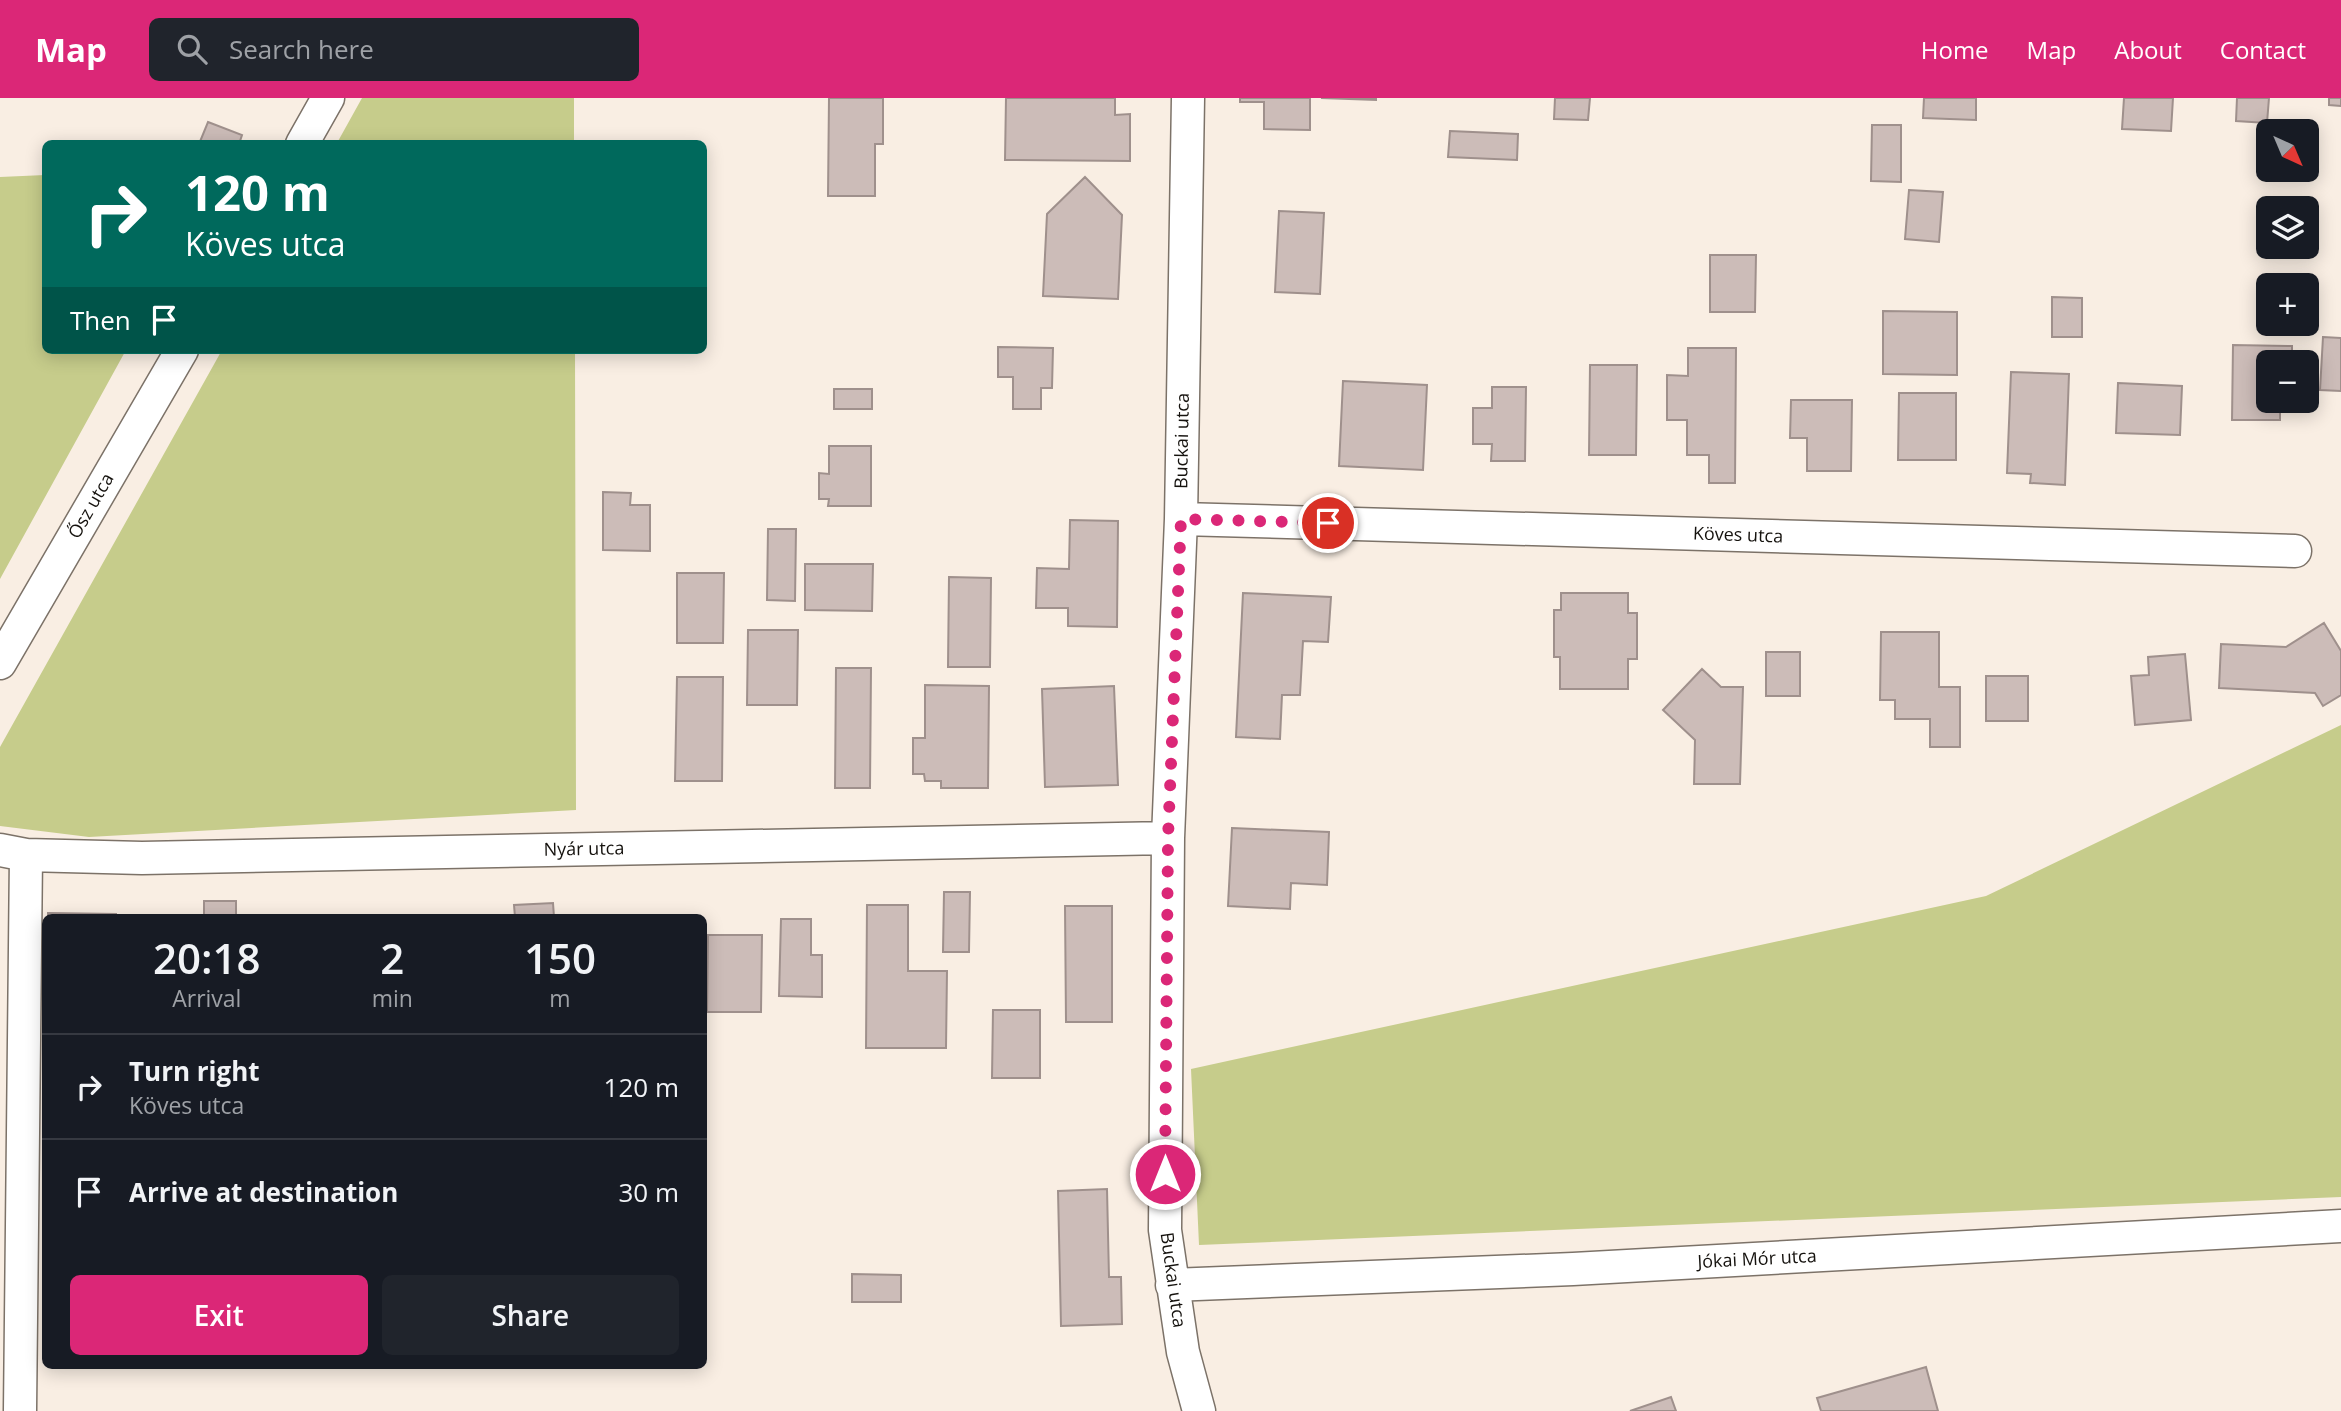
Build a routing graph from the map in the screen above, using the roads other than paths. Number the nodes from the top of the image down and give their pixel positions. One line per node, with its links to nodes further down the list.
1 (328, 98): 3 (street)
2 (1188, 98): 5 (street, Buckai utca)
3 (304, 140)
4 (180, 354): 7 (street, Ősz utca)
5 (1181, 519): 6 (street, Köves utca); 8 (street, Buckai utca)
6 (2295, 551)
7 (0, 663)
8 (1168, 838): 9 (street, Nyár utca); 11 (street, Buckai utca)
9 (13, 852): 12 (street)
10 (2341, 1226): 11 (street, Jókai Mór utca)
11 (1172, 1285): 13 (street, Buckai utca)
12 (20, 1411)
13 (1199, 1411)

